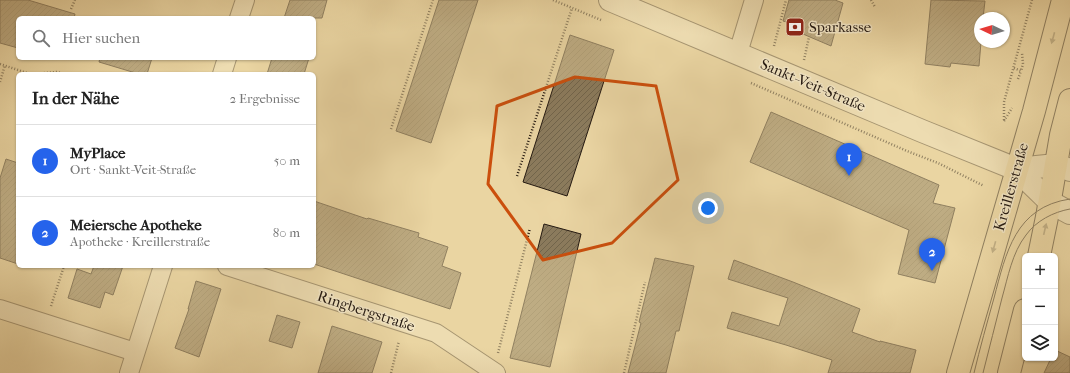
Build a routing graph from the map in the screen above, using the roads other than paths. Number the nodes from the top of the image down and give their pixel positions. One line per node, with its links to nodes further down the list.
1 (245, 0): 5 (street)
2 (610, 0): 6 (street, Sankt-Veit-Straße)
3 (754, 0): 6 (street)
4 (1064, 0): 11 (main road, Kreillerstraße, one-way to 11)
5 (240, 16)
6 (738, 53): 11 (street, Sankt-Veit-Straße)
7 (226, 60): 8 (street)
8 (223, 72)
9 (1070, 100): 10 (main road)
10 (1063, 167): 11 (street, Sankt-Veit-Straße); 12 (main road)
11 (1016, 169): 12 (street, Sankt-Veit-Straße); 22 (main road, Kreillerstraße, one-way to 22)
12 (1050, 202): 13 (street, Sankt-Veit-Straße); 14 (main road, one-way to 12)
13 (1070, 213)
14 (1040, 253)
15 (162, 268): 19 (street)
16 (233, 268): 21 (street, Ringbergstraße)
17 (0, 309): 19 (street)
18 (1022, 321): 23 (main road)
19 (135, 352): 20 (street)
20 (129, 373)
21 (496, 373)
22 (958, 373)
23 (1008, 373)

